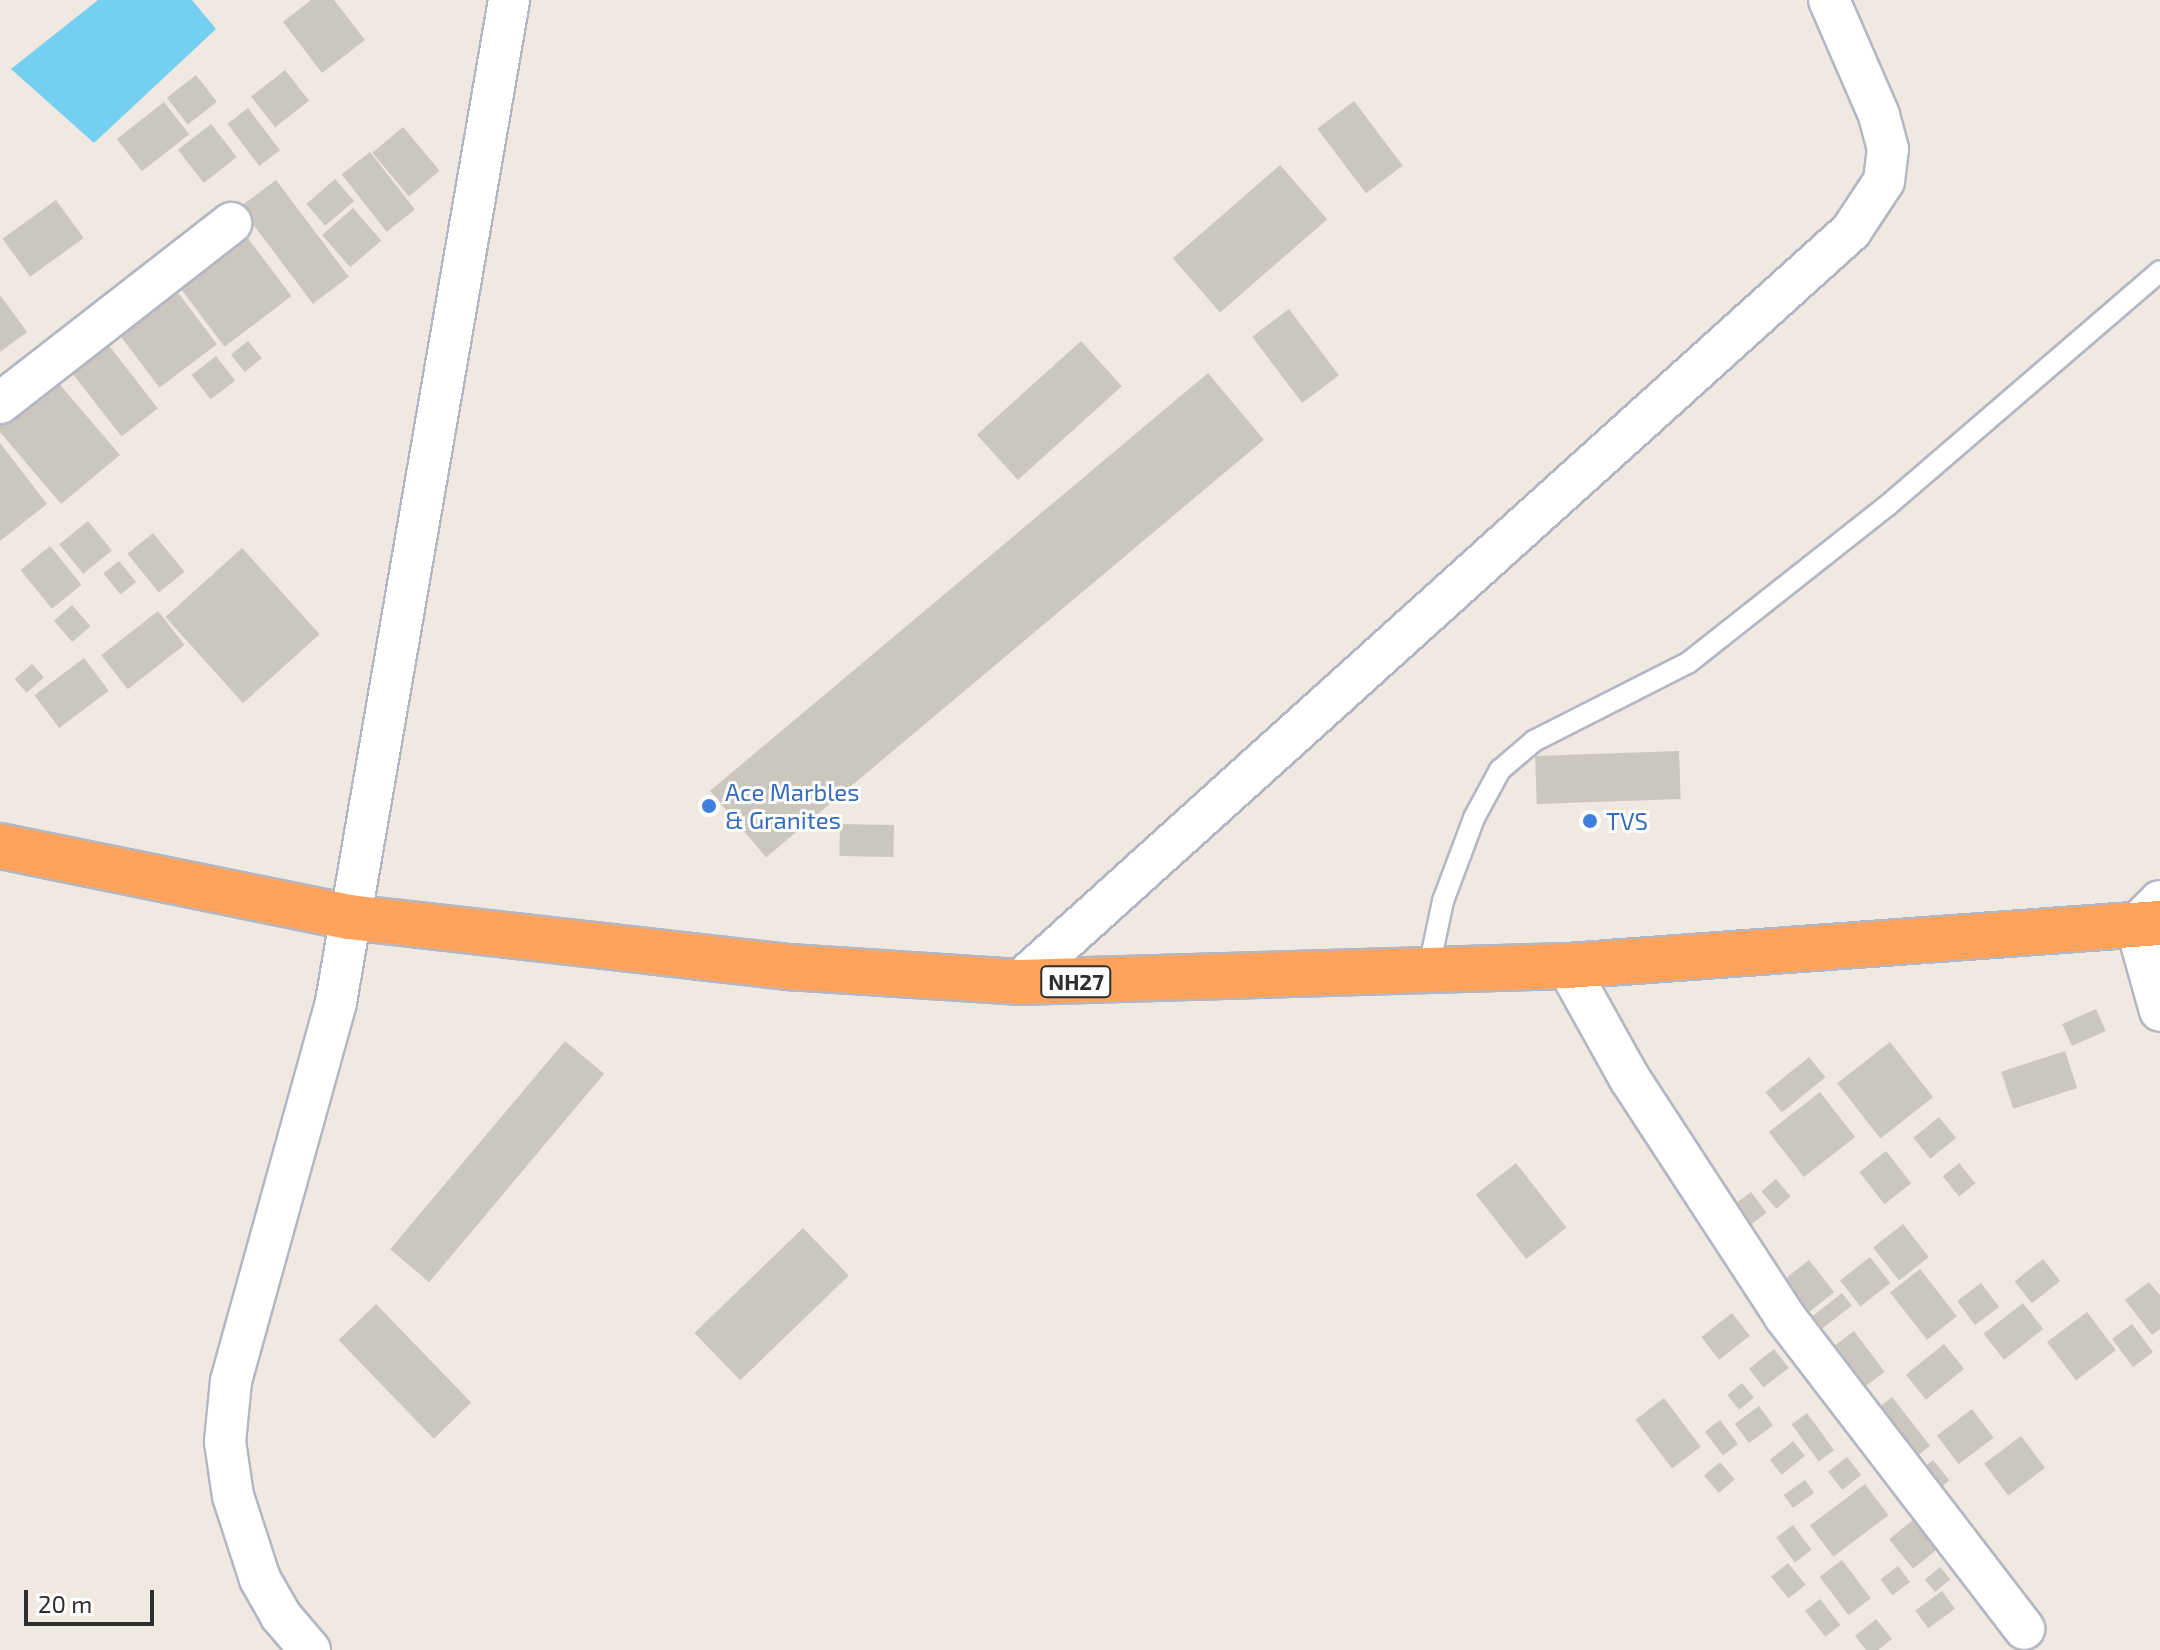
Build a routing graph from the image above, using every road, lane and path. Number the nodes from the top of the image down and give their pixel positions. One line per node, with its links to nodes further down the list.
1 (509, 0): 7 (street)
2 (1829, 0): 11 (street)
3 (231, 223): 5 (street)
4 (2160, 271): 10 (lane)
5 (0, 403)
6 (0, 846): 7 (highway, NH27)
7 (349, 917): 11 (highway, NH27); 14 (street)
8 (2152, 917): 9 (highway, NH27); 12 (street)
9 (1567, 966): 10 (highway, NH27); 13 (street)
10 (1428, 972): 11 (highway, NH27)
11 (1019, 982)
12 (2160, 1011)
13 (2024, 1629)
14 (310, 1650)

